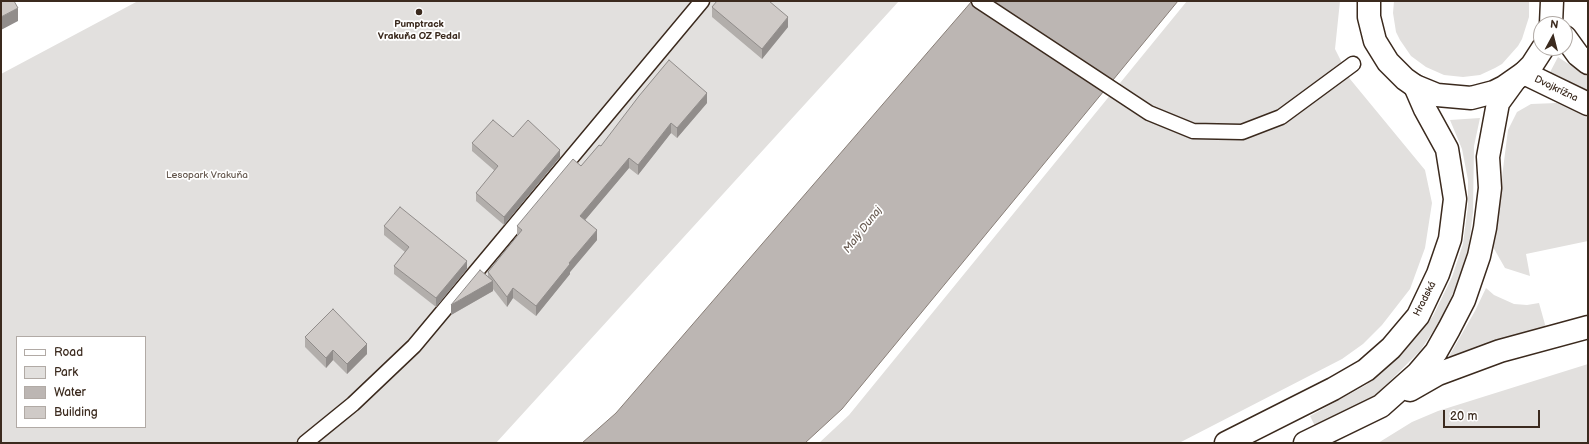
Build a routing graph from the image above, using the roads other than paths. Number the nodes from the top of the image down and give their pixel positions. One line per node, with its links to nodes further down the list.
1 (702, 1): 13 (lane)
2 (979, 1): 7 (lane)
3 (1369, 1): 9 (street)
4 (1573, 48): 6 (street)
5 (1537, 56): 8 (street)
6 (1588, 63)
7 (1352, 64)
8 (1519, 77): 9 (street); 10 (street, Dvojkrížna); 12 (street)
9 (1415, 86): 14 (street, Hradská)
10 (1588, 104)
11 (1588, 327): 12 (street)
12 (1382, 406): 15 (street)
13 (305, 443)
14 (1226, 443)
15 (1305, 443)

